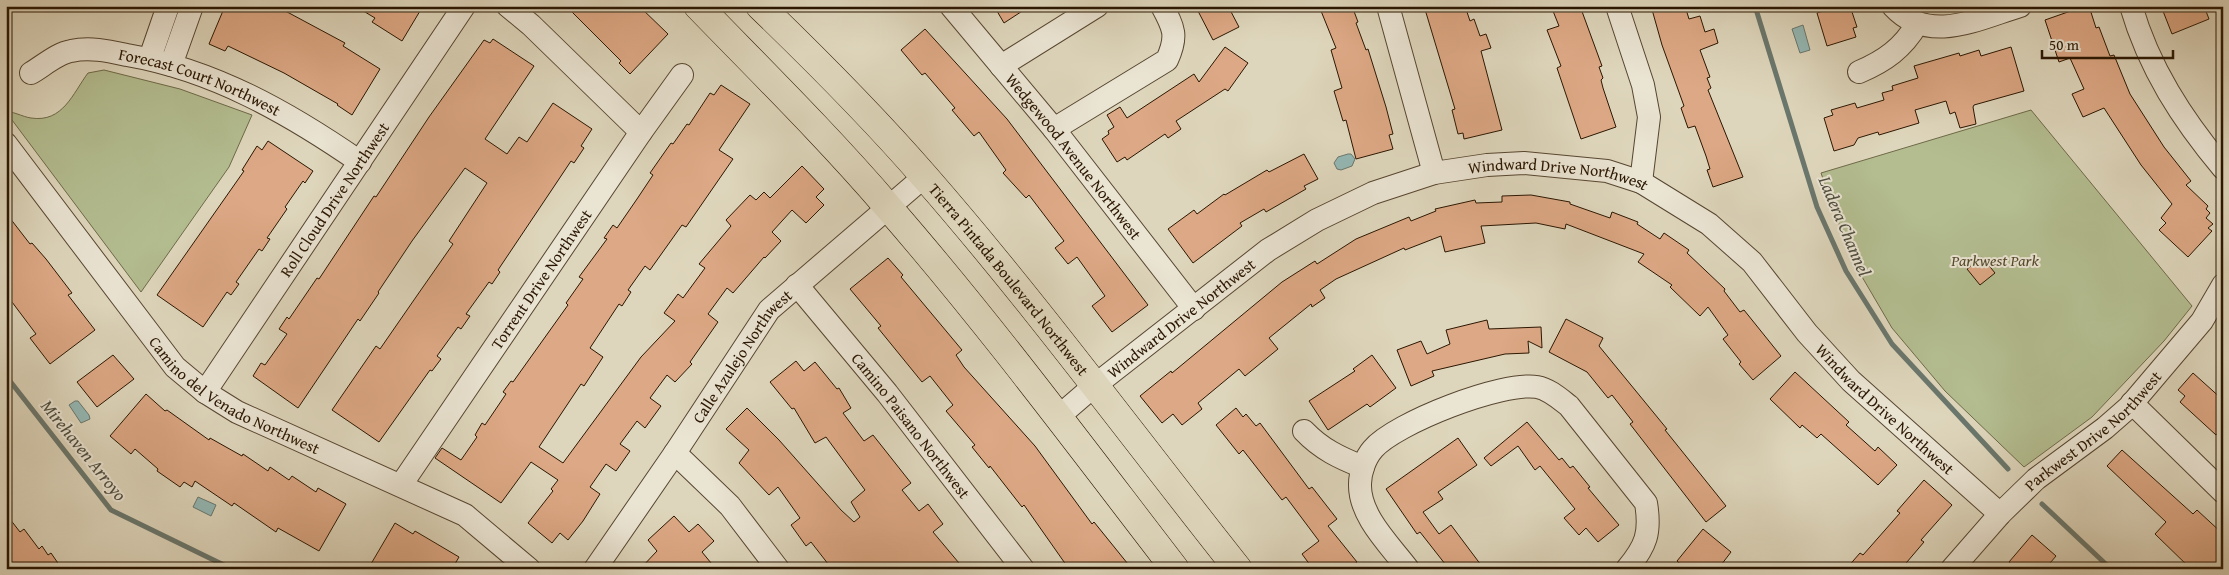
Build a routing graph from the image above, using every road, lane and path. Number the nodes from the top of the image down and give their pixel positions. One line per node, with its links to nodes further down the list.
1 (168, 6): 16 (street)
2 (192, 6): 17 (street)
3 (464, 6): 25 (street, Roll Cloud Drive Northwest)
4 (508, 6): 23 (street)
5 (698, 6): 30 (main road)
6 (760, 6): 28 (main road, Tierra Pintada Boulevard Northwest)
7 (951, 6): 18 (street, Wedgewood Avenue Northwest)
8 (1097, 6): 18 (street)
9 (1162, 6): 22 (street)
10 (1388, 6): 27 (street)
11 (1617, 6): 29 (street)
12 (1893, 6): 15 (street)
13 (2020, 6): 15 (street)
14 (2131, 6): 26 (street)
15 (1914, 23): 19 (street)
16 (150, 58): 17 (street, Forecast Court Northwest); 20 (street, Forecast Court Northwest)
17 (172, 65): 25 (street, Forecast Court Northwest)
18 (1001, 66): 22 (street, Wedgewood Avenue Northwest)
19 (1859, 72)
20 (31, 73)
21 (682, 75): 23 (street, Torrent Drive Northwest)
22 (1054, 130): 33 (street, Wedgewood Avenue Northwest)
23 (641, 132): 41 (street, Torrent Drive Northwest)
24 (6, 144): 35 (street, Camino del Venado Northwest)
25 (360, 162): 35 (street, Roll Cloud Drive Northwest)
26 (2223, 168)
27 (1434, 173): 29 (street, Windward Drive Northwest); 33 (street, Windward Drive Northwest)
28 (925, 176): 30 (street, Calle Azulejo Northwest); 34 (main road, Tierra Pintada Boulevard Northwest)
29 (1641, 182): 43 (street, Windward Drive Northwest)
30 (889, 207): 31 (street, Calle Azulejo Northwest); 37 (main road)
31 (797, 285): 39 (street, Calle Azulejo Northwest); 47 (street, Camino Paisano Northwest)
32 (2223, 285): 36 (street, Parkwest Drive Northwest)
33 (1194, 309): 34 (street, Windward Drive Northwest)
34 (1094, 386): 37 (street, Windward Drive Northwest); 49 (main road, Tierra Pintada Boulevard Northwest)
35 (205, 392): 41 (street, Camino del Venado Northwest)
36 (2132, 403): 42 (street); 43 (street, Parkwest Drive Northwest)
37 (1058, 417): 48 (main road)
38 (1304, 431): 40 (street)
39 (675, 453): 45 (street, Calle Azulejo Northwest); 46 (street)
40 (1363, 467): 50 (street); 51 (street)
41 (401, 485): 44 (street, Camino del Venado Northwest)
42 (2223, 492)
43 (2000, 514): 52 (street, Parkwest Drive Northwest)
44 (529, 569)
45 (595, 569)
46 (778, 569)
47 (1023, 569)
48 (1175, 569)
49 (1238, 569)
50 (1408, 569)
51 (1627, 569)
52 (1952, 569)

